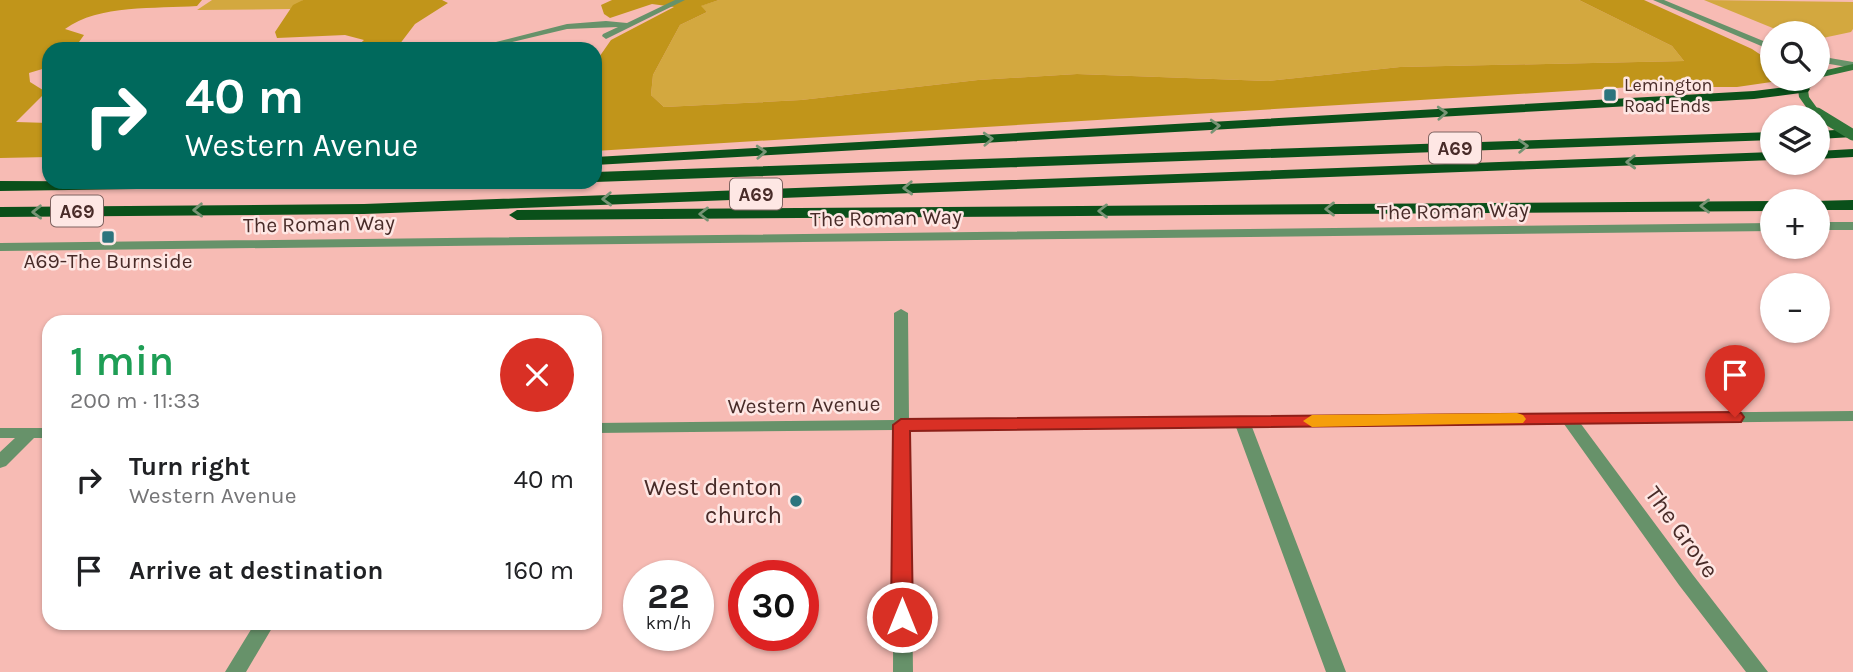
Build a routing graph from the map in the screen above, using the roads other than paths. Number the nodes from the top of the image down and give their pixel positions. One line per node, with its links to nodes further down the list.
1 (681, 0): 3 (street)
2 (1657, 0): 6 (street)
3 (625, 25): 4 (street); 5 (street)
4 (606, 36)
5 (503, 42)
6 (1760, 44)
7 (1830, 61): 8 (street)
8 (1853, 66): 9 (main road)
9 (1830, 72)
10 (1764, 91): 18 (highway, one-way to 10)
11 (1806, 91): 12 (main road, bridge)
12 (1853, 134): 13 (highway)
13 (1830, 135)
14 (1760, 136): 19 (highway, A69, one-way to 14)
15 (1853, 153): 16 (highway)
16 (1830, 154)
17 (1760, 156): 26 (highway, A69, one-way to 26)
18 (602, 161)
19 (602, 177)
20 (42, 182): 21 (highway)
21 (0, 185): 22 (highway, A69)
22 (42, 185)
23 (1830, 205): 24 (highway)
24 (1853, 205)
25 (1760, 206): 26 (highway, one-way to 26)
26 (364, 209): 27 (highway, A69, one-way to 27)
27 (0, 212)
28 (1830, 226): 29 (street)
29 (1853, 226)
30 (1760, 227): 31 (street, The Roman Way)
31 (0, 247)
32 (901, 313): 36 (street)
33 (1853, 416): 34 (street, Western Avenue)
34 (1569, 419): 35 (street, Western Avenue); 46 (street, The Grove)
35 (1242, 422): 36 (street, Western Avenue); 45 (street)
36 (901, 425): 37 (street, Western Avenue); 44 (street)
37 (602, 428)
38 (0, 433): 39 (street)
39 (30, 433): 40 (street); 41 (street)
40 (42, 433)
41 (0, 462)
42 (261, 630): 43 (street)
43 (235, 672)
44 (903, 672)
45 (1336, 672)
46 (1758, 672)

